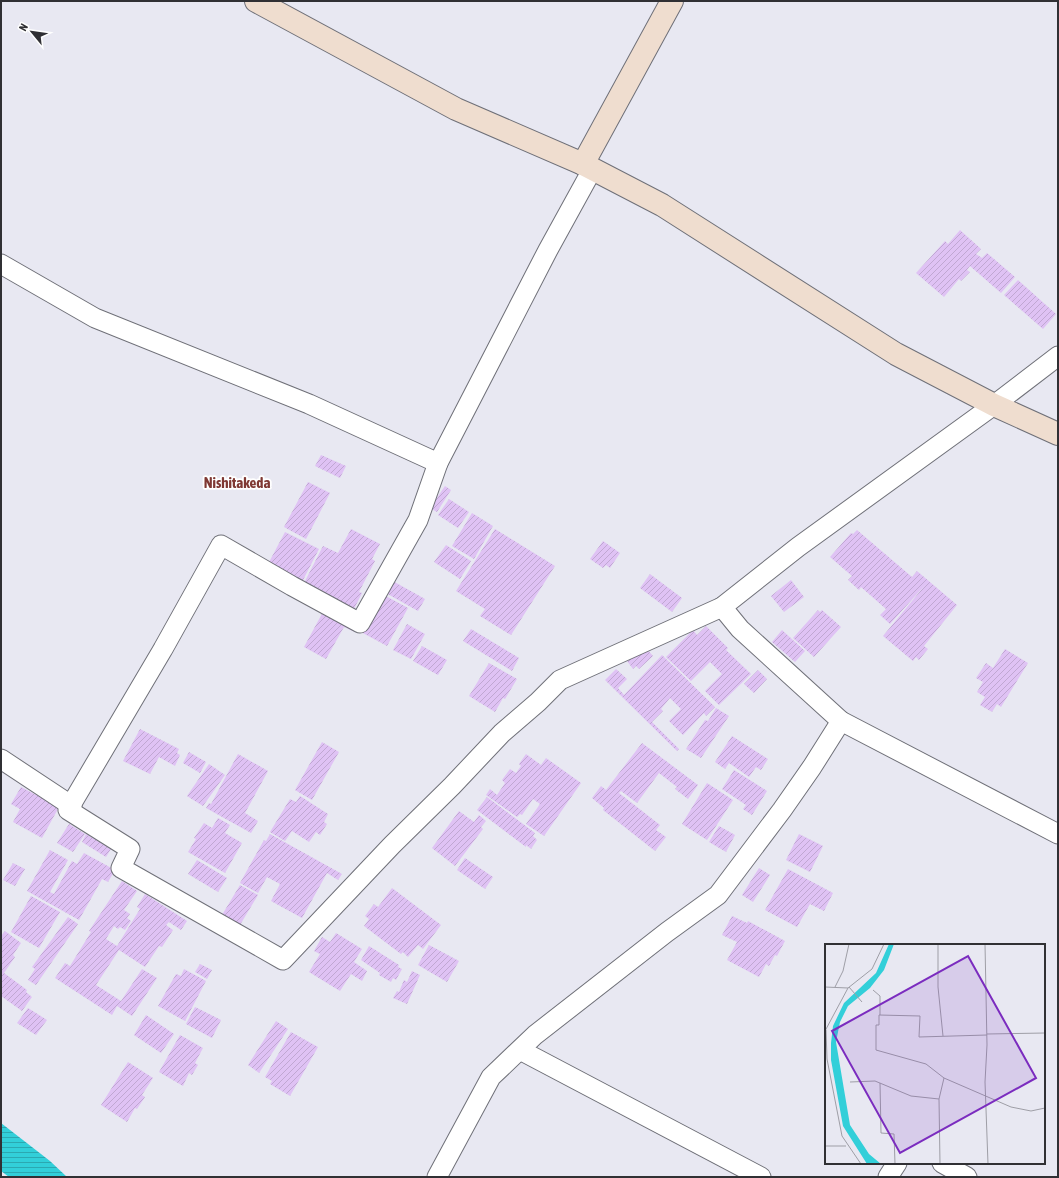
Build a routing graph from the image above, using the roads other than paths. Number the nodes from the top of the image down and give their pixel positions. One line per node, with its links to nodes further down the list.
1 (256, 1): 3 (street)
2 (672, 1): 3 (street)
3 (588, 167): 6 (street); 8 (street)
4 (1, 264): 8 (street)
5 (1058, 356): 6 (street)
6 (994, 405): 7 (street); 9 (street)
7 (1058, 434)
8 (438, 463): 12 (street)
9 (722, 607): 10 (street); 12 (street)
10 (841, 722): 13 (street); 14 (street)
11 (1, 759): 12 (street)
12 (72, 806)
13 (1058, 834)
14 (520, 1050): 17 (street); 18 (street)
15 (896, 1164): 19 (street)
16 (944, 1164): 20 (street)
17 (437, 1177)
18 (761, 1177)
19 (888, 1177)
20 (967, 1177)

